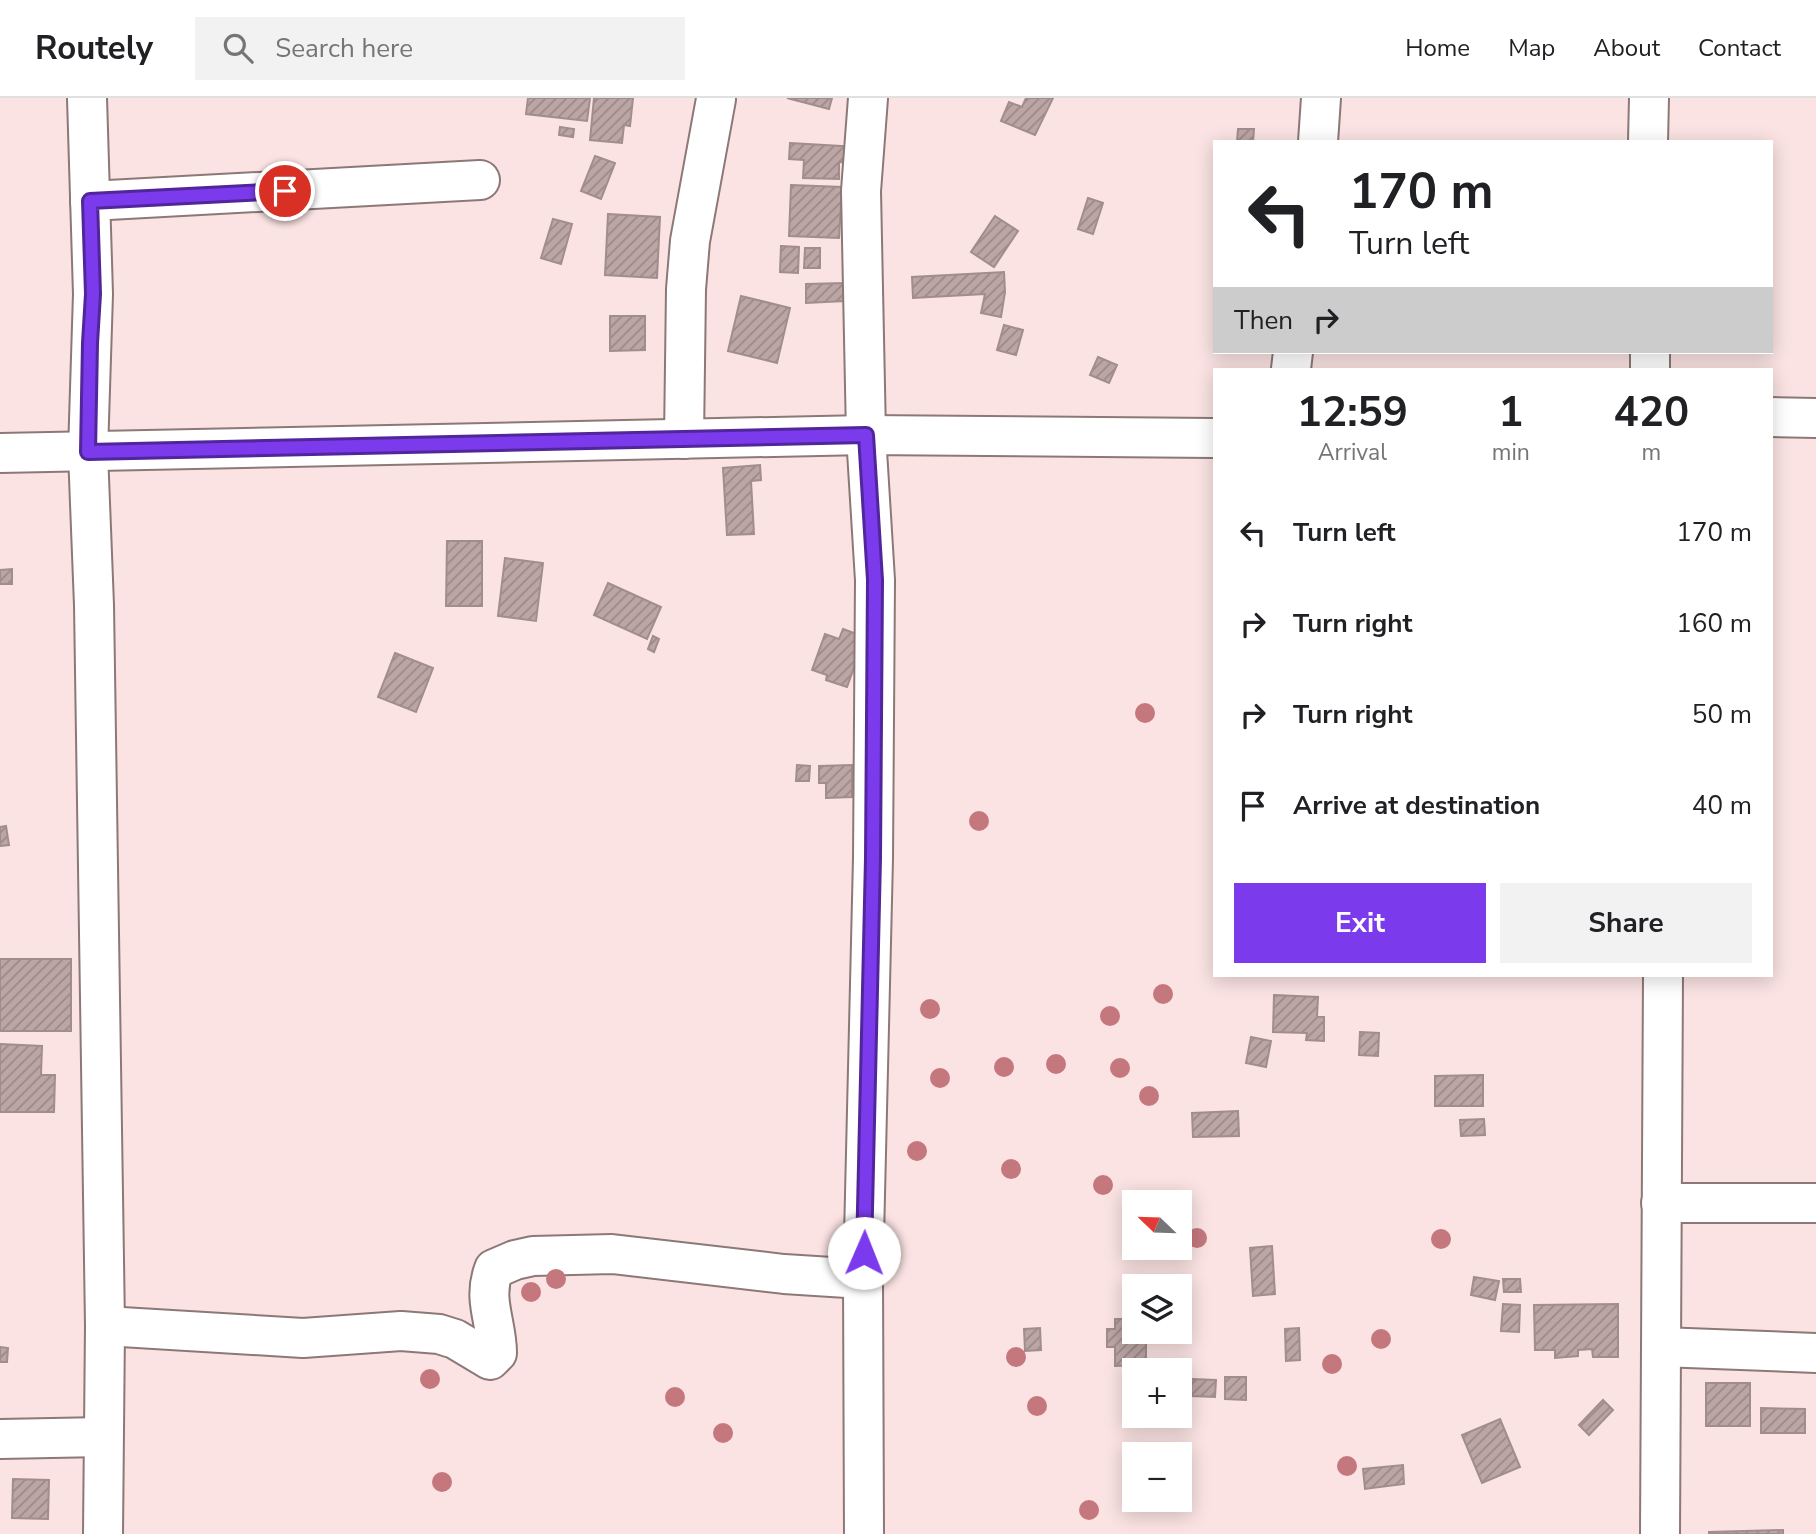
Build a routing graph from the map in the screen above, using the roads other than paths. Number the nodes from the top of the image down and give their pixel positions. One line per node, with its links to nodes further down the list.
1 (87, 98): 9 (street)
2 (868, 98): 12 (street)
3 (1321, 98): 6 (street)
4 (1649, 98): 7 (street)
5 (716, 99): 14 (street)
6 (1318, 140)
7 (1648, 140)
8 (480, 180): 9 (street)
9 (90, 201): 15 (street)
10 (1773, 417): 11 (street)
11 (1816, 418)
12 (866, 435): 13 (street); 14 (street); 20 (street)
13 (1213, 438)
14 (684, 439): 15 (street)
15 (88, 452): 16 (street); 21 (street)
16 (0, 453)
17 (1663, 977): 18 (street)
18 (1661, 1203): 19 (street); 22 (street)
19 (1816, 1203)
20 (863, 1279): 21 (street); 27 (street)
21 (105, 1326): 24 (street)
22 (1661, 1347): 23 (street); 28 (street)
23 (1816, 1353)
24 (103, 1437): 25 (street); 26 (street)
25 (0, 1439)
26 (103, 1534)
27 (864, 1534)
28 (1660, 1534)

